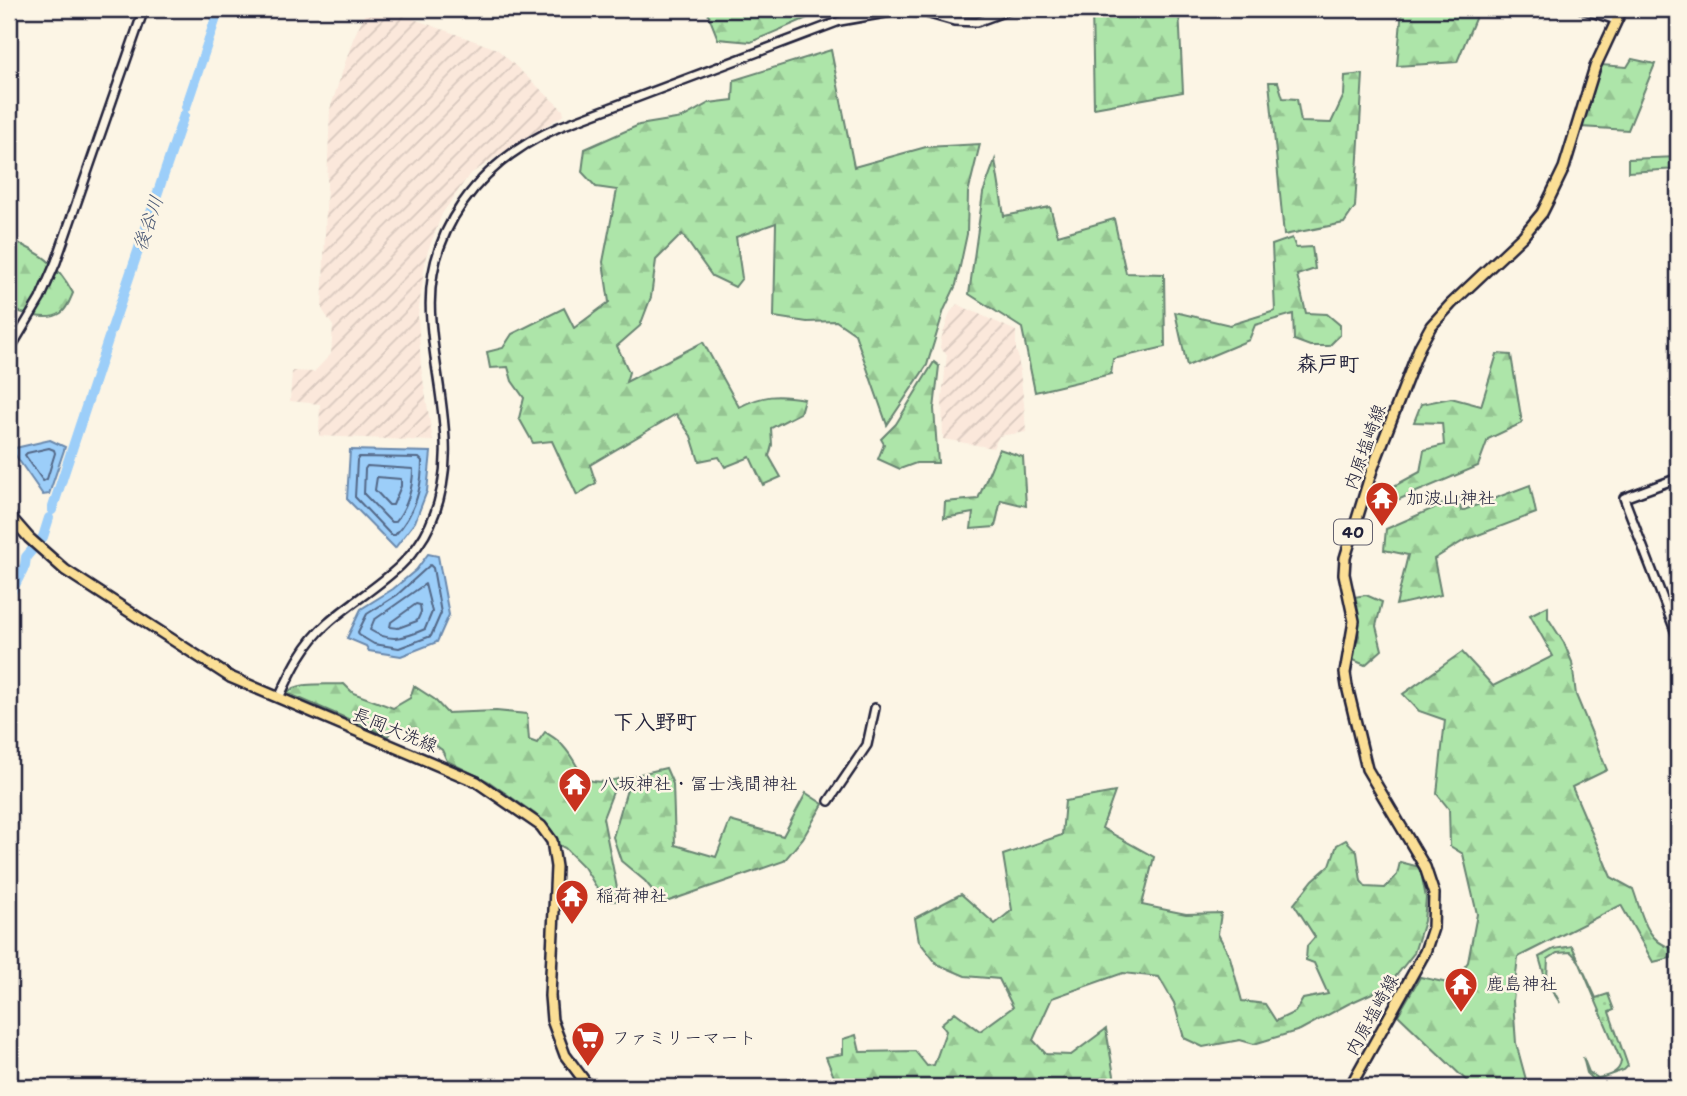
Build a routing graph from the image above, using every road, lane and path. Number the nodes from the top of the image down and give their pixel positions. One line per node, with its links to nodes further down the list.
1 (144, 9): 6 (street)
2 (1012, 9): 10 (street)
3 (1582, 9): 5 (street)
4 (1622, 9): 5 (main road, 内原塩崎線 / 40)
5 (1616, 20): 14 (main road, 内原塩崎線 / 40)
6 (9, 352)
7 (1678, 478): 9 (street)
8 (9, 515): 10 (main road, 長岡大洗線)
9 (1678, 638)
10 (279, 698): 13 (main road, 長岡大洗線)
11 (875, 708): 12 (street)
12 (829, 801)
13 (589, 1087)
14 (1350, 1087)

